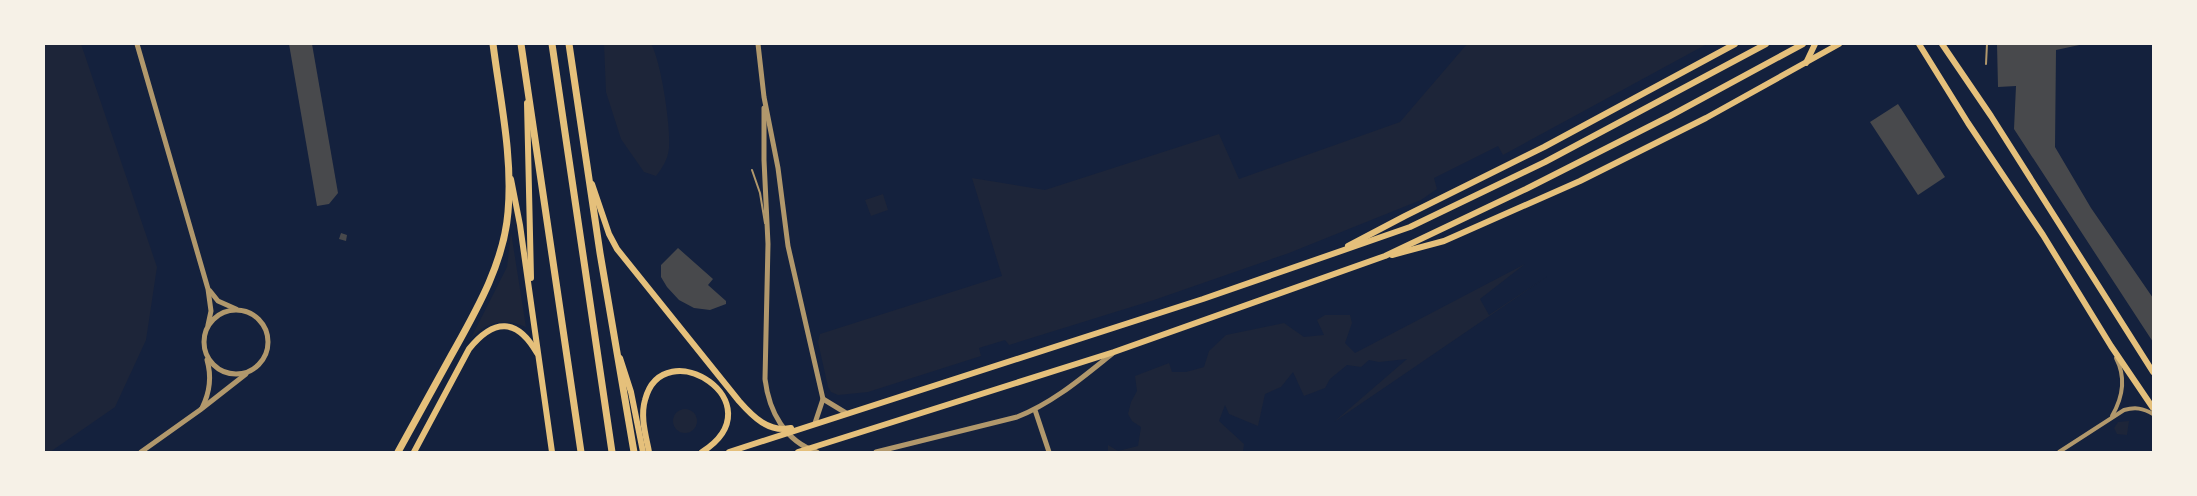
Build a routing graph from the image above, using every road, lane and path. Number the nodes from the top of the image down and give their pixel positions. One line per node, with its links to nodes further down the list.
1 (137, 44): 25 (street)
2 (493, 44): 19 (highway)
3 (521, 44): 17 (highway)
4 (552, 44): 51 (highway)
5 (569, 44): 21 (highway)
6 (758, 44): 18 (street)
7 (1735, 44): 24 (main road)
8 (1766, 44): 24 (main road)
9 (1803, 44): 23 (main road)
10 (1815, 44): 15 (main road)
11 (1839, 44): 15 (main road)
12 (1919, 44): 29 (main road)
13 (1942, 44): 34 (main road)
14 (1987, 44): 16 (lane)
15 (1806, 63): 23 (main road)
16 (1986, 64)
17 (527, 83): 26 (main road); 50 (highway)
18 (764, 97): 22 (street); 35 (street)
19 (509, 167): 26 (main road); 48 (highway)
20 (752, 170): 22 (lane)
21 (588, 172): 44 (highway); 45 (main road)
22 (768, 244): 58 (street)
23 (1384, 256): 30 (main road)
24 (1329, 257): 40 (main road)
25 (208, 289): 27 (street); 28 (street)
26 (532, 306): 32 (main road)
27 (241, 311): 28 (street); 33 (street)
28 (208, 325): 31 (street)
29 (2111, 346): 36 (main road); 42 (street)
30 (1114, 352): 39 (street); 57 (main road)
31 (206, 356): 33 (street); 38 (street)
32 (539, 356): 46 (main road); 49 (main road)
33 (249, 372): 38 (street)
34 (2153, 372)
35 (823, 399): 40 (street); 43 (street)
36 (2150, 401): 37 (main road)
37 (2153, 408)
38 (200, 410): 47 (street)
39 (1035, 410): 59 (street); 60 (street)
40 (846, 413): 43 (main road)
41 (2153, 414): 42 (street)
42 (2112, 416): 61 (street)
43 (815, 423): 45 (main road)
44 (634, 425): 52 (highway); 53 (main road)
45 (802, 427): 56 (main road)
46 (552, 451)
47 (141, 452)
48 (398, 452)
49 (414, 452)
50 (581, 452)
51 (612, 452)
52 (634, 452)
53 (643, 452)
54 (649, 452): 55 (main road)
55 (702, 452)
56 (729, 452)
57 (798, 452)
58 (818, 452)
59 (876, 452)
60 (1049, 452)
61 (2059, 452)

